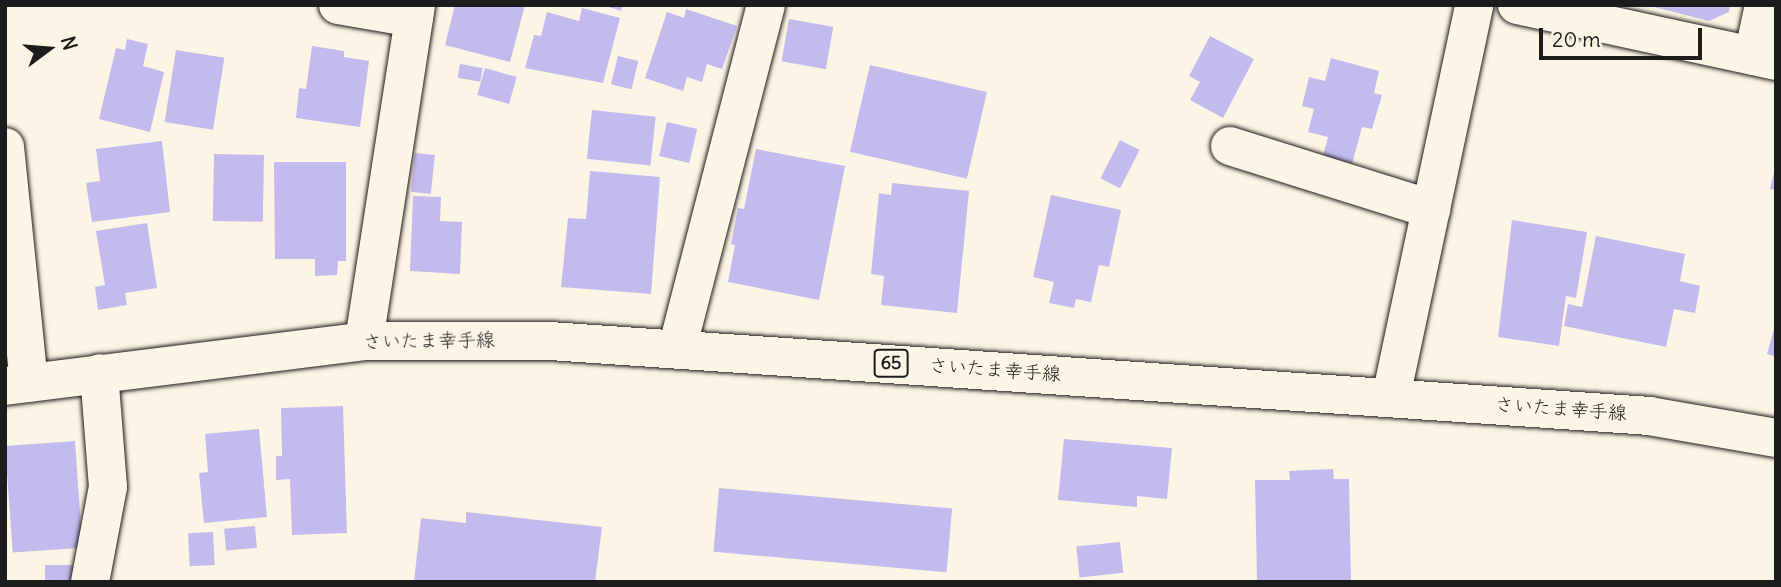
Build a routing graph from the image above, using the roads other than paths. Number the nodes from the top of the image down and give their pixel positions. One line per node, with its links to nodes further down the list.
1 (338, 5): 6 (street)
2 (766, 5): 12 (street)
3 (1474, 5): 10 (street)
4 (1517, 5): 7 (street)
5 (1764, 5): 7 (street)
6 (415, 12): 11 (street)
7 (1764, 59)
8 (1230, 146): 10 (street)
9 (5, 147): 14 (street)
10 (1431, 209): 15 (street)
11 (364, 341): 12 (street, さいたま幸手線 / 65); 13 (street, さいたま幸手線 / 65)
12 (677, 349): 15 (street, さいたま幸手線 / 65)
13 (99, 373): 14 (street, さいたま幸手線 / 65); 17 (street)
14 (17, 385)
15 (1391, 397): 16 (street, さいたま幸手線 / 65)
16 (1776, 438)
17 (90, 582)

